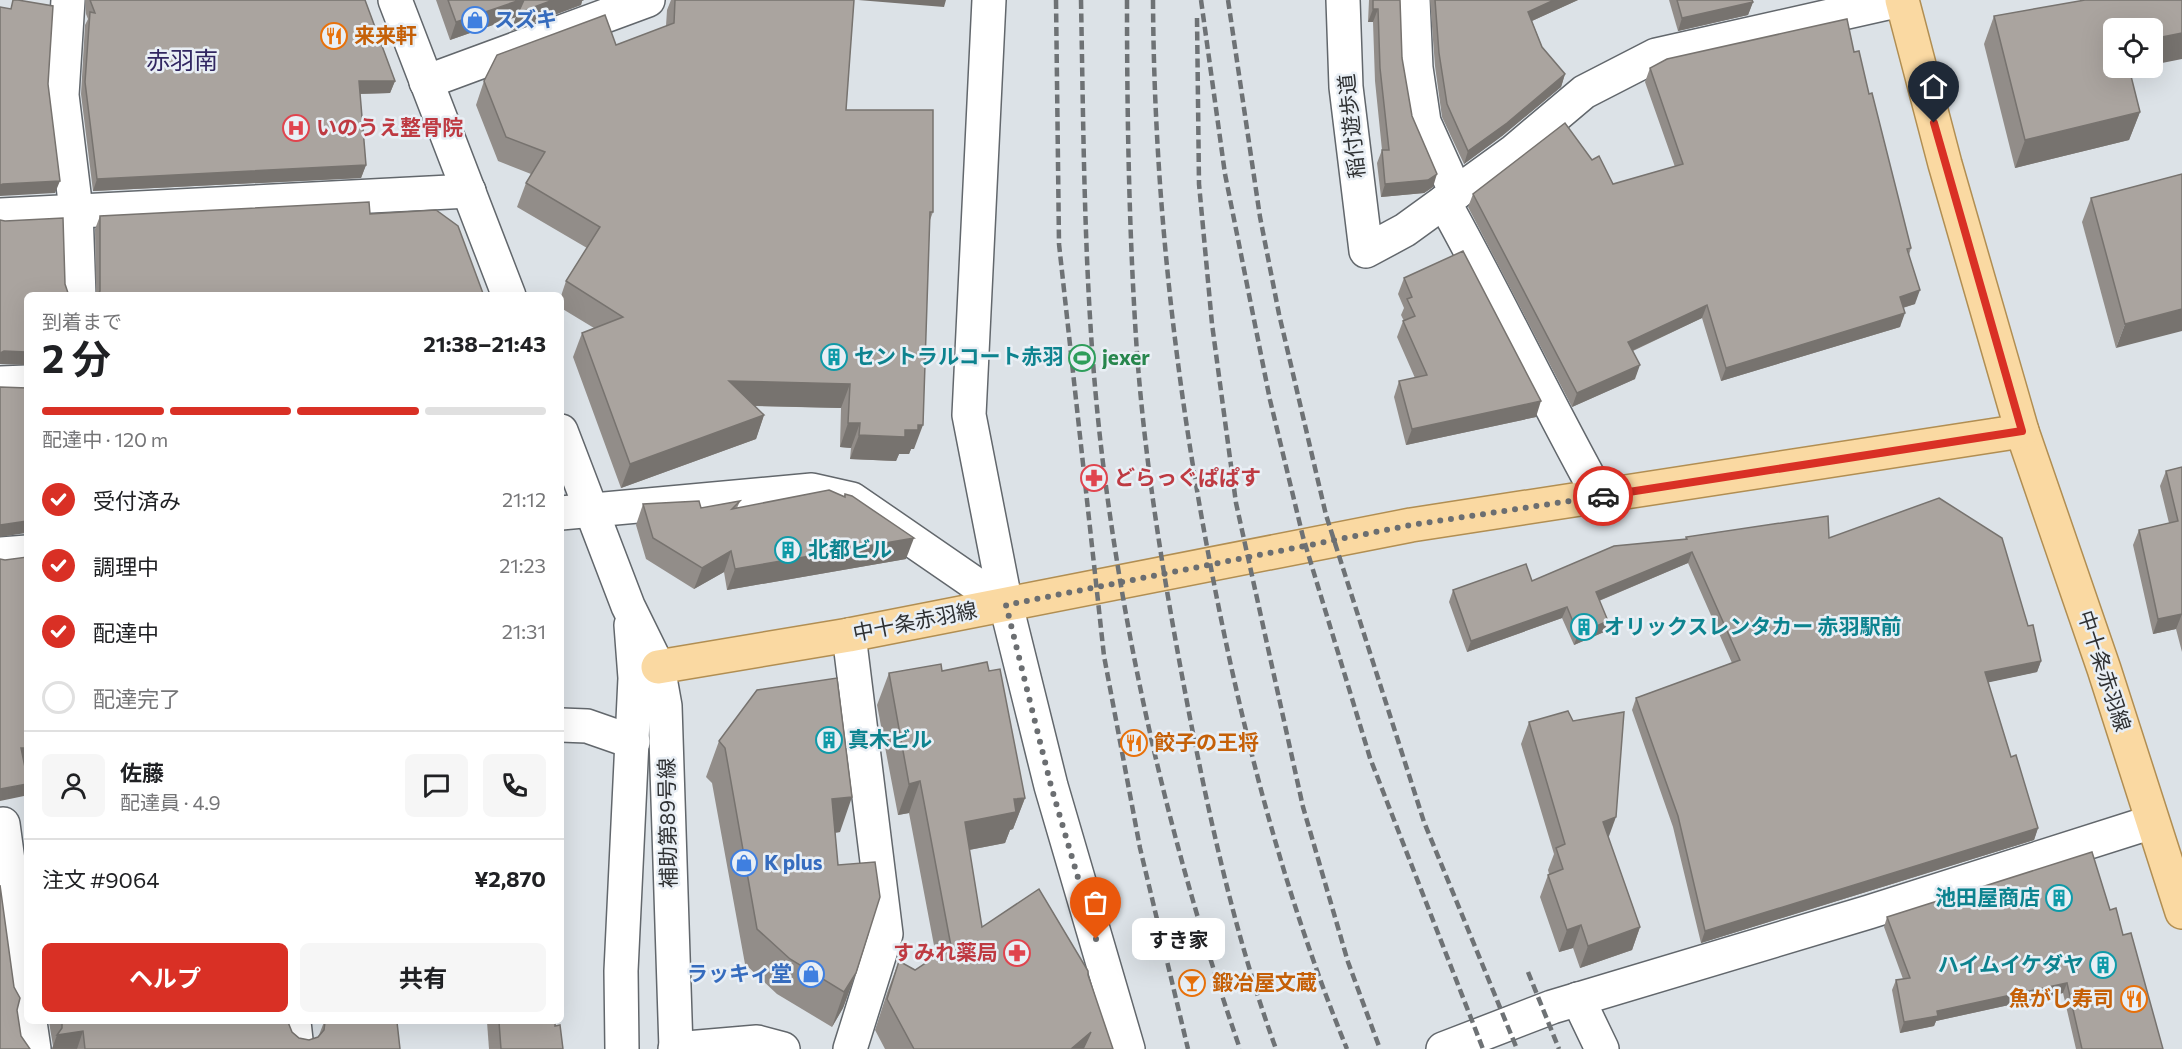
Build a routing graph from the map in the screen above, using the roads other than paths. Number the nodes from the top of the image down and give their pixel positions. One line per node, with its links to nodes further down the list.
1 (68, 0): 11 (street)
2 (395, 0): 8 (street)
3 (648, 0): 8 (street)
4 (989, 0): 23 (street)
5 (1343, 0): 10 (street, 稲付遊歩道)
6 (1413, 0): 10 (street)
7 (1902, 0): 10 (street); 17 (main road, 中十条赤羽線)
8 (426, 82): 9 (street)
9 (469, 191): 11 (street); 14 (street)
10 (1450, 197): 19 (street)
11 (76, 210): 12 (street); 13 (street)
12 (0, 215)
13 (79, 292)
14 (507, 292)
15 (24, 382): 16 (street)
16 (0, 383)
17 (2022, 431): 19 (main road, 中十条赤羽線); 30 (main road, 中十条赤羽線)
18 (564, 447): 20 (street, 補助第89号線)
19 (1599, 496): 23 (main road, 中十条赤羽線)
20 (576, 512): 23 (street); 24 (street, 補助第89号線)
21 (24, 552): 22 (street)
22 (0, 554)
23 (1006, 605): 25 (main road, 中十条赤羽線); 42 (street)
24 (628, 606): 26 (street, 補助第89号線); 28 (street, 補助第89号線)
25 (849, 634): 26 (main road, 中十条赤羽線); 41 (street)
26 (658, 667): 39 (street, 補助第89号線)
27 (564, 725): 28 (street)
28 (633, 742): 38 (street, 補助第89号線)
29 (10, 822): 32 (street)
30 (2152, 822): 31 (main road, 中十条赤羽線); 33 (street)
31 (2182, 912)
32 (24, 969)
33 (1565, 1003): 43 (street); 44 (street)
34 (30, 1024): 36 (street)
35 (294, 1024): 37 (street)
36 (34, 1049)
37 (297, 1049)
38 (622, 1049)
39 (676, 1049): 40 (street)
40 (783, 1049)
41 (850, 1049)
42 (1128, 1049)
43 (1443, 1049)
44 (1602, 1049)

